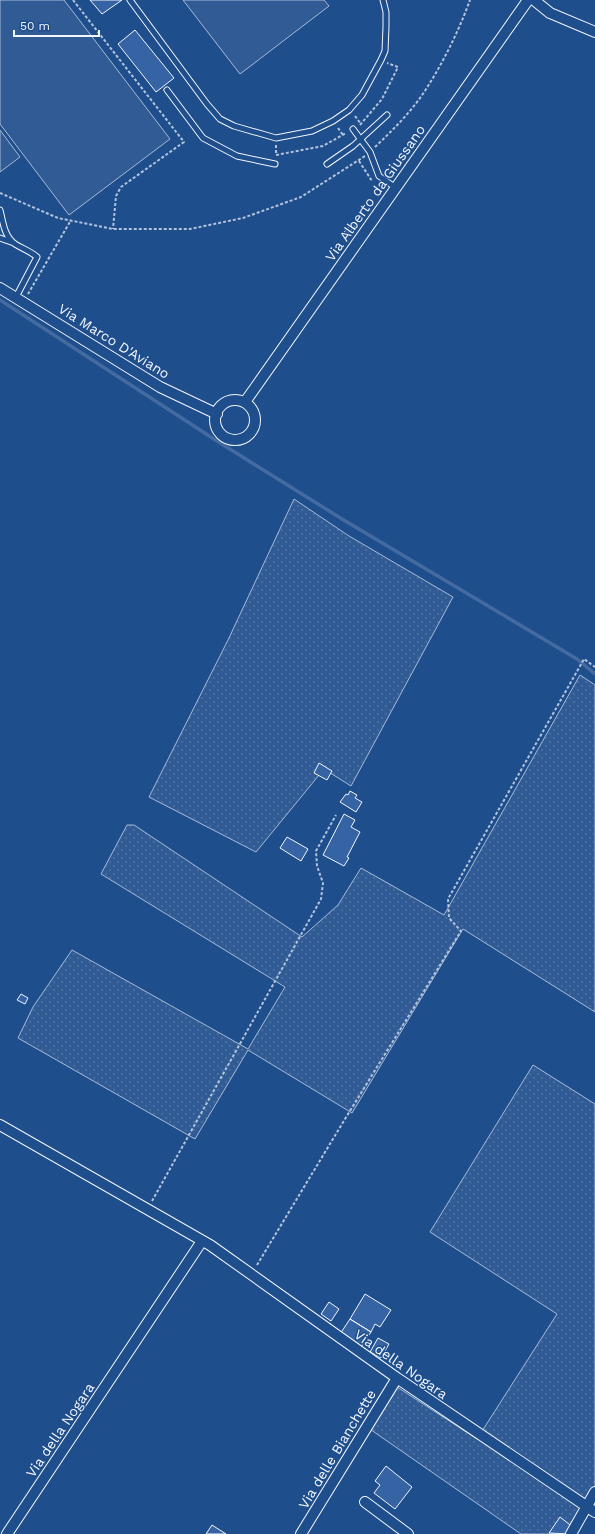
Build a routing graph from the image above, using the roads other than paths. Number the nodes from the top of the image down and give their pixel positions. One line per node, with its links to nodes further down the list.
1 (130, 0): 2 (lane)
2 (383, 0)
3 (528, 0): 12 (street, Via Alberto da Giussano)
4 (534, 0): 5 (street)
5 (595, 32)
6 (167, 90): 10 (lane)
7 (388, 116): 9 (lane)
8 (353, 129): 9 (lane)
9 (361, 140): 11 (lane); 12 (lane)
10 (275, 164)
11 (326, 164)
12 (396, 188): 18 (street, Via Alberto da Giussano)
13 (0, 210): 15 (lane)
14 (0, 238): 15 (lane)
15 (14, 243): 17 (lane)
16 (0, 288): 17 (street, Via Marco D'Aviano)
17 (20, 300): 19 (street, Via Marco D'Aviano)
18 (245, 402): 19 (street); 19 (street)
19 (216, 414)
20 (0, 1125): 21 (street, Via della Nogara)
21 (202, 1241): 22 (street, Via della Nogara); 26 (street, Via della Nogara)
22 (396, 1378): 25 (street, Via della Nogara); 27 (street, Via delle Bianchette)
23 (595, 1492): 25 (street)
24 (365, 1502): 28 (street)
25 (591, 1509): 29 (street)
26 (7, 1534)
27 (301, 1534)
28 (408, 1534)
29 (571, 1534)

